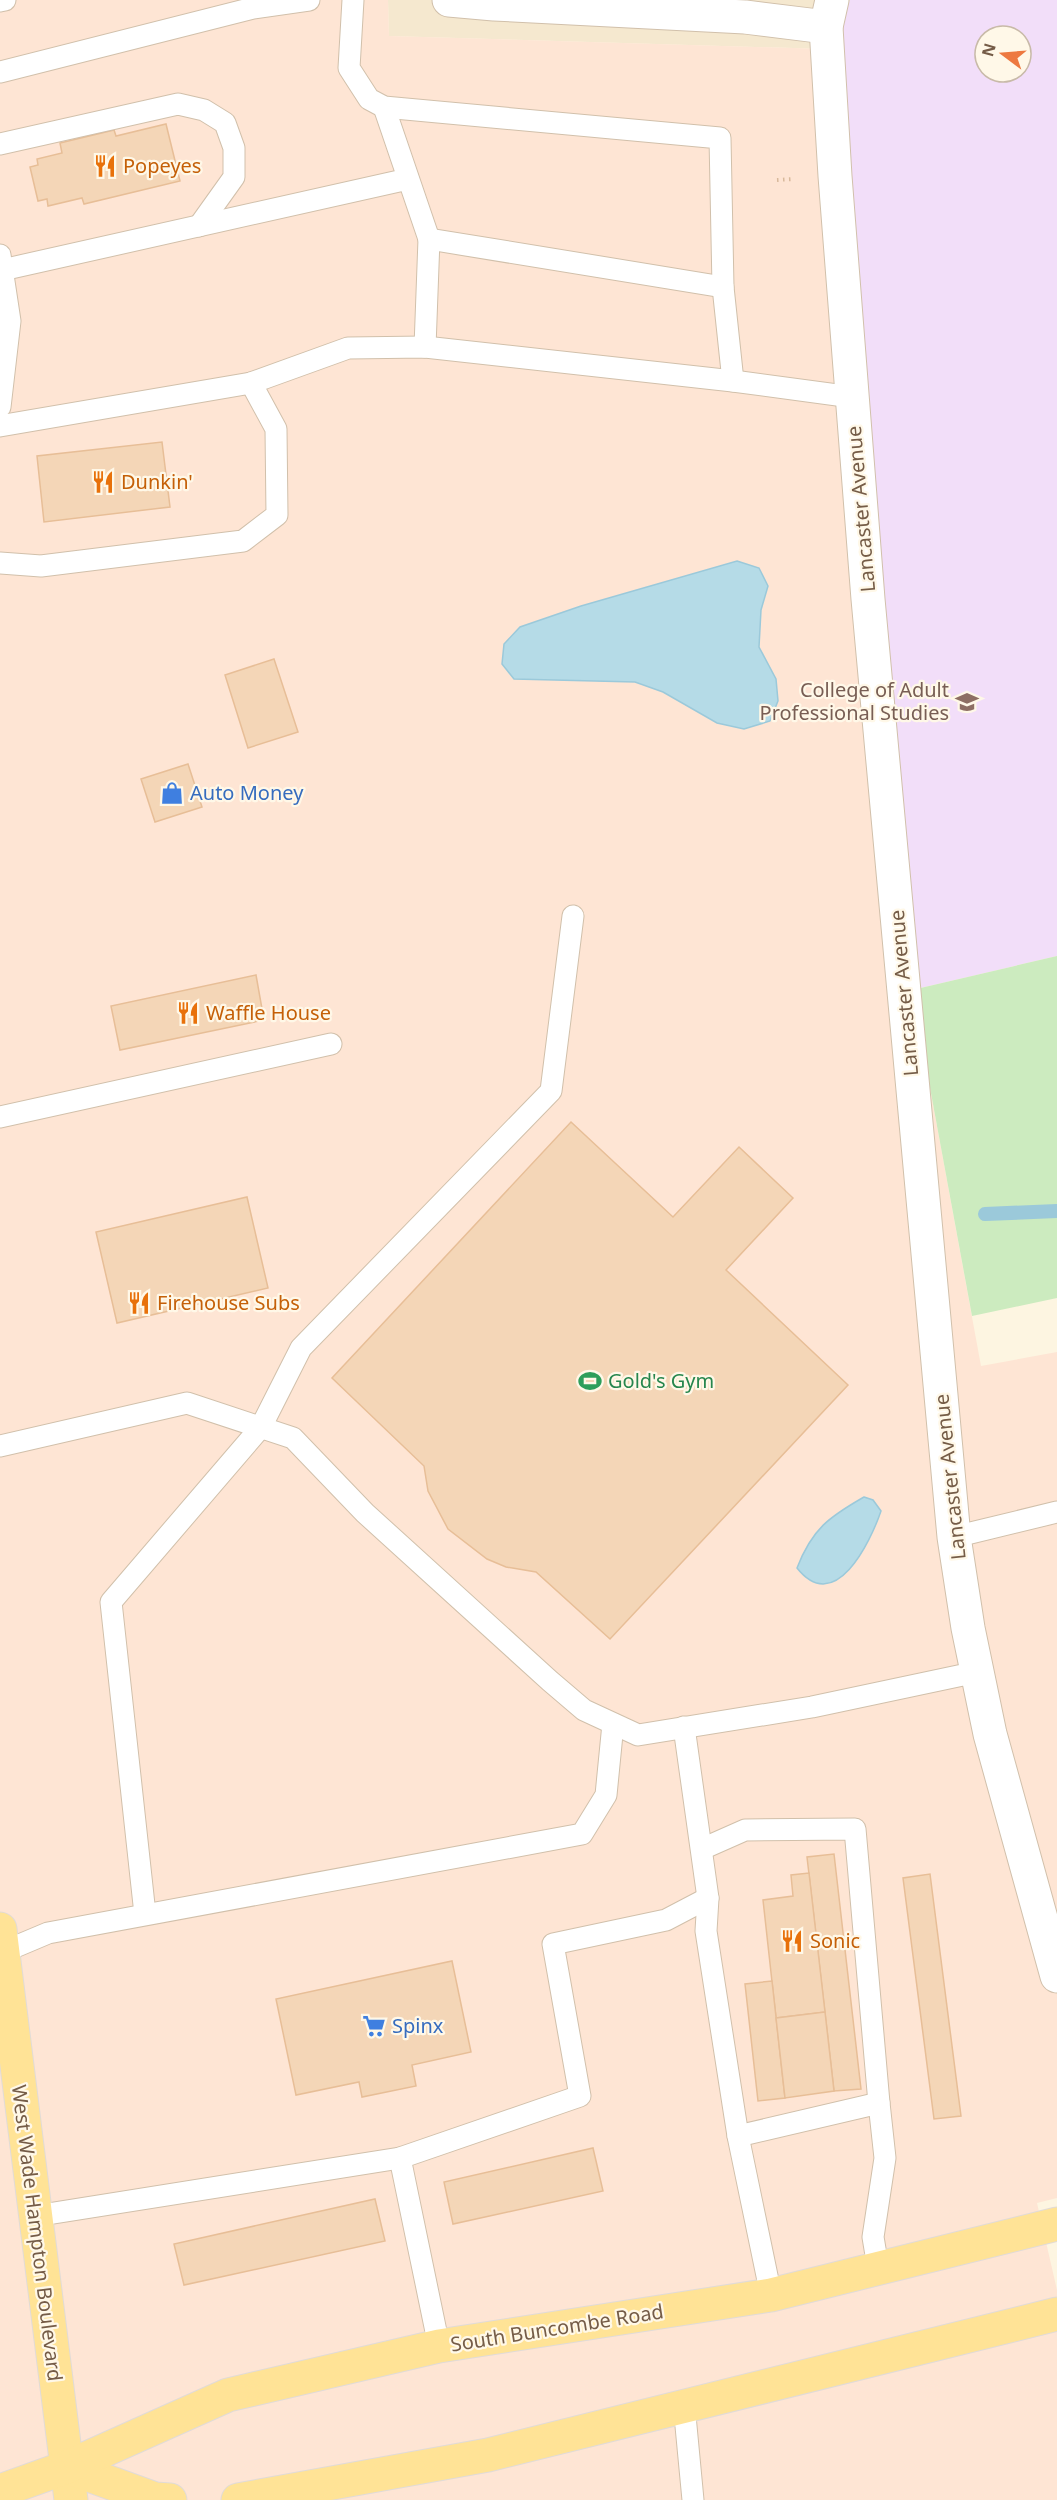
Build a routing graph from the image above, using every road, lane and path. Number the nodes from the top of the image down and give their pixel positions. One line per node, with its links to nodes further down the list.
1 (5, 0): 5 (lane)
2 (309, 0): 7 (lane)
3 (353, 0): 8 (lane)
4 (449, 0): 6 (street)
5 (0, 1)
6 (829, 14): 20 (street, Lancaster Avenue)
7 (0, 72)
8 (384, 107): 11 (lane); 16 (lane)
9 (0, 144): 13 (lane)
10 (794, 179): 12 (path)
11 (408, 180): 13 (lane); 14 (lane)
12 (777, 180)
13 (199, 226): 15 (lane)
14 (429, 240): 16 (lane); 17 (lane)
15 (1, 262): 21 (lane)
16 (723, 287): 18 (lane)
17 (425, 347): 18 (lane); 19 (lane)
18 (733, 381): 20 (lane)
19 (251, 383): 22 (lane); 23 (lane)
20 (852, 397): 30 (street, Lancaster Avenue)
21 (0, 407)
22 (0, 426)
23 (0, 563)
24 (573, 916): 27 (lane)
25 (331, 1044): 26 (lane)
26 (0, 1117)
27 (261, 1427): 28 (lane); 32 (lane); 36 (lane)
28 (0, 1446)
29 (1057, 1512): 30 (lane)
30 (954, 1537): 31 (street, Lancaster Avenue)
31 (977, 1672): 33 (lane); 37 (street, Lancaster Avenue)
32 (613, 1724): 33 (lane); 36 (lane)
33 (684, 1727): 34 (lane)
34 (702, 1849): 35 (lane); 40 (lane)
35 (708, 1898): 41 (lane); 42 (lane)
36 (146, 1914): 38 (lane)
37 (1050, 1926): 39 (street, Lancaster Avenue)
38 (1, 1941): 43 (main road, West Wade Hampton Boulevard)
39 (1057, 1976)
40 (879, 2103): 41 (lane); 45 (lane)
41 (738, 2136): 46 (lane)
42 (400, 2158): 43 (lane); 48 (lane)
43 (35, 2216): 50 (main road, West Wade Hampton Boulevard)
44 (1057, 2223): 45 (main road, South Buncombe Road)
45 (878, 2267): 46 (main road, South Buncombe Road)
46 (771, 2295): 48 (main road, South Buncombe Road)
47 (1057, 2314): 49 (main road)
48 (439, 2346): 50 (main road, South Buncombe Road)
49 (684, 2404): 54 (main road); 55 (lane)
50 (67, 2467): 51 (main road, South Buncombe Road); 52 (main road, West Wade Hampton Boulevard); 53 (main road)
51 (0, 2491)
52 (71, 2500)
53 (170, 2500)
54 (238, 2500)
55 (693, 2500)

